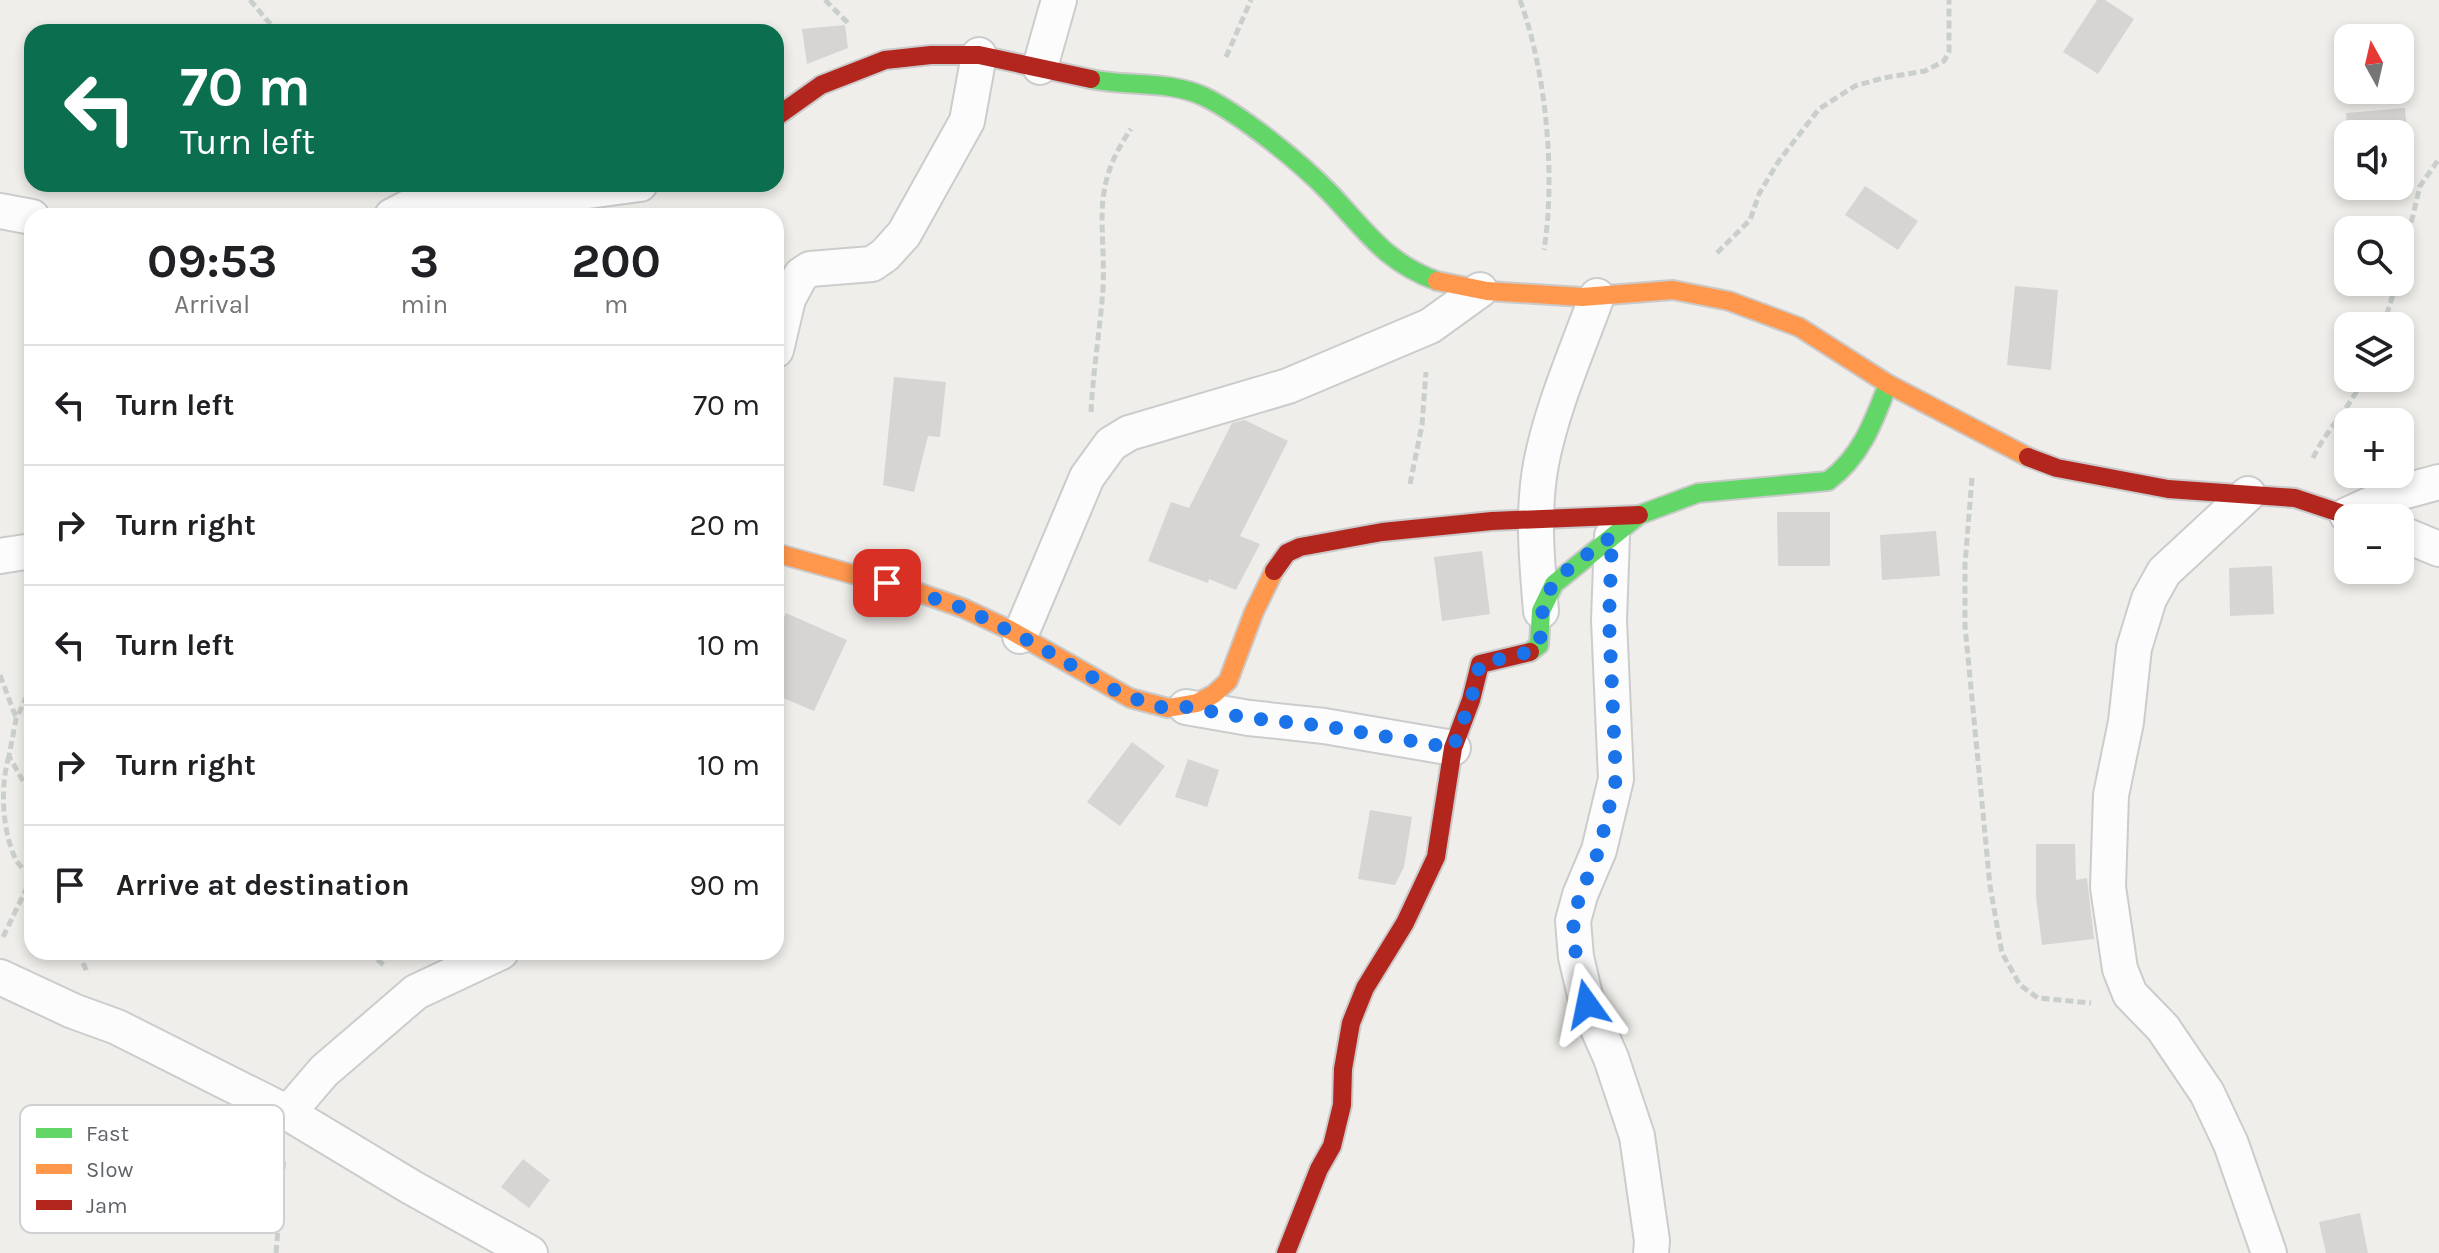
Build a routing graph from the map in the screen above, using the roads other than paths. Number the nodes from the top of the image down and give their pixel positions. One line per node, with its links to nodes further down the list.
1 (1059, 0): 3 (street)
2 (979, 55): 3 (street); 4 (street); 11 (street)
3 (1040, 67): 9 (street)
4 (784, 111)
5 (581, 192): 6 (street)
6 (407, 208)
7 (0, 211): 8 (street)
8 (24, 216)
9 (1480, 290): 10 (street); 26 (street)
10 (1597, 296): 12 (street); 18 (street)
11 (784, 316)
12 (1888, 384): 14 (street); 17 (street)
13 (2439, 482): 15 (street)
14 (2248, 494): 16 (street); 37 (street)
15 (2375, 504)
16 (2334, 511)
17 (1639, 515): 18 (street); 19 (street)
18 (1535, 517): 25 (street); 27 (street)
19 (1612, 536): 25 (street); 36 (street)
20 (2414, 539): 21 (street)
21 (2439, 549)
22 (24, 552): 24 (street)
23 (784, 555): 26 (street)
24 (0, 556)
25 (1541, 611): 28 (street)
26 (1020, 636): 27 (street)
27 (1186, 707): 28 (street)
28 (1453, 748): 35 (street)
29 (484, 960): 33 (street)
30 (0, 977): 31 (street)
31 (272, 1105)
32 (284, 1111): 33 (street)
33 (288, 1113): 34 (street)
34 (530, 1253)
35 (1286, 1253)
36 (1651, 1253)
37 (2269, 1253)

